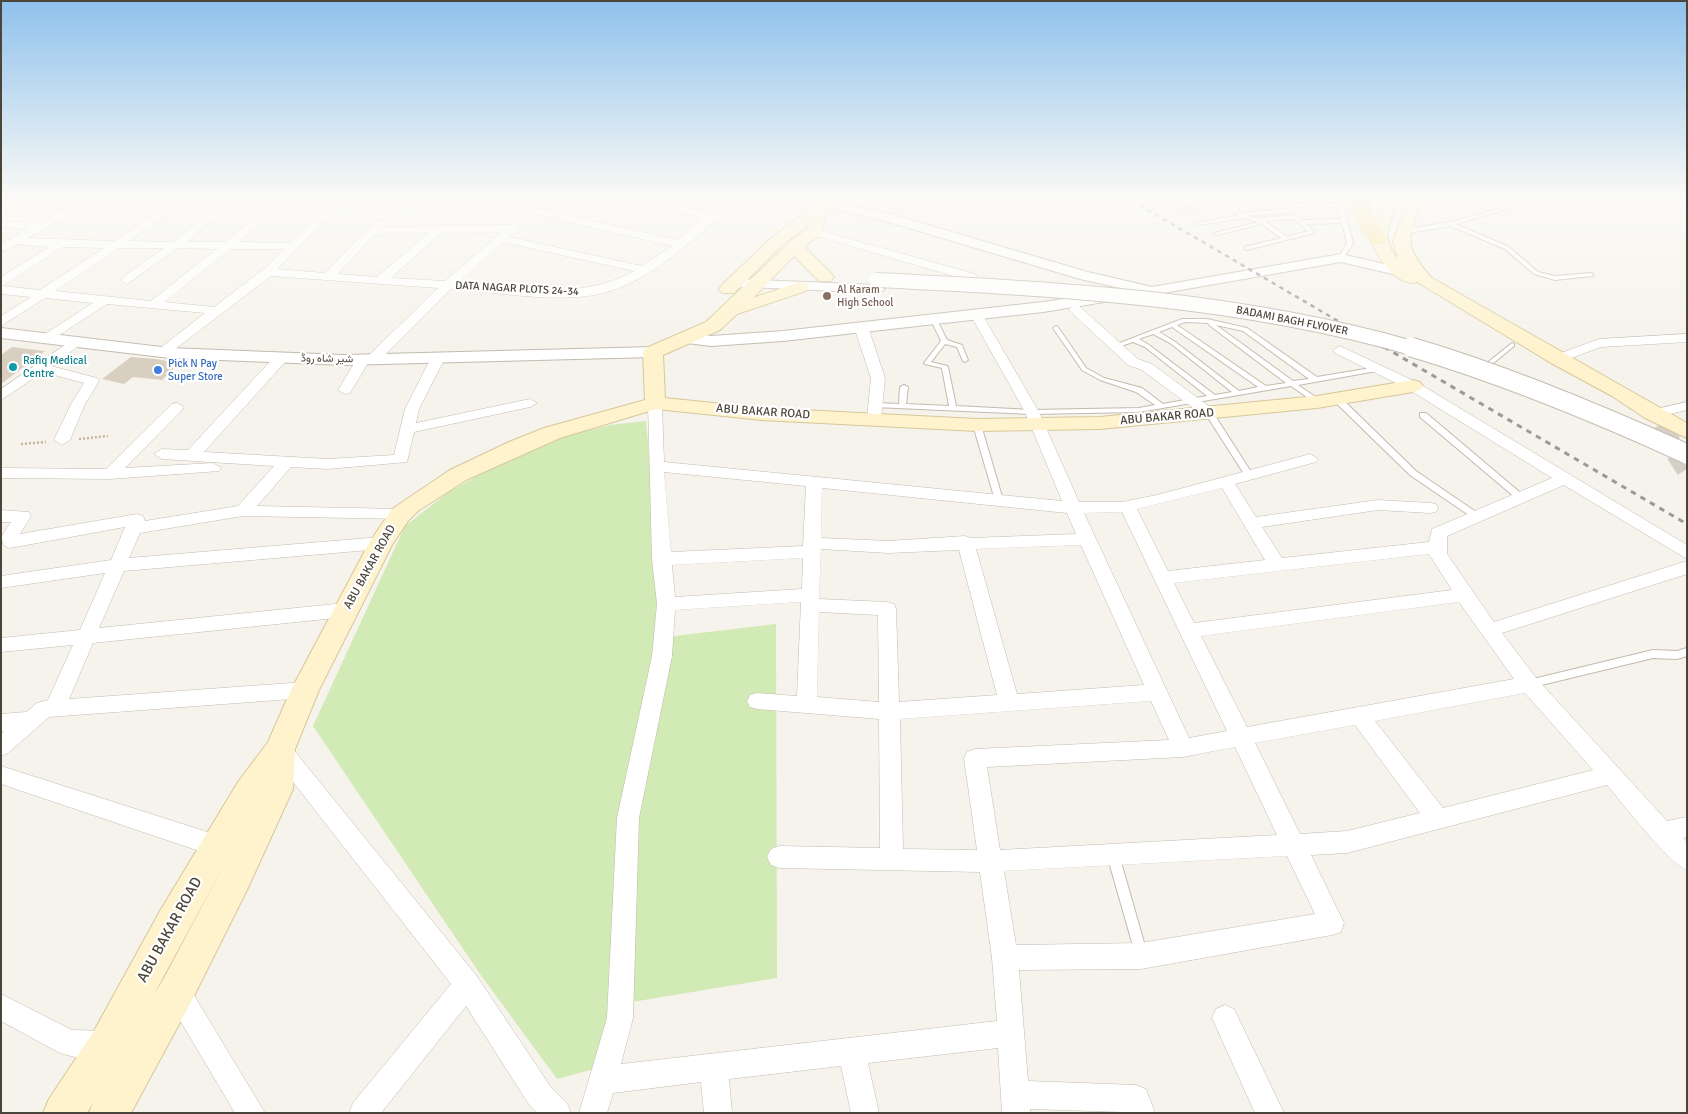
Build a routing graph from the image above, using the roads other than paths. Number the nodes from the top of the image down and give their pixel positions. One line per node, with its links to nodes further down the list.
1 (56, 248): 31 (street)
2 (114, 248): 37 (street)
3 (171, 248): 29 (street)
4 (222, 248): 39 (street)
5 (292, 248): 22 (street)
6 (356, 248): 25 (street)
7 (417, 248): 30 (street)
8 (490, 248): 32 (street)
9 (545, 248): 21 (street)
10 (673, 248): 21 (street, DATA NAGAR PLOTS 24-34)
11 (773, 248): 28 (main road)
12 (791, 248): 28 (main road)
13 (798, 248): 26 (main road)
14 (870, 248): 27 (street)
15 (990, 248): 36 (street)
16 (1347, 248): 20 (lane)
17 (1382, 248): 23 (main road)
18 (1402, 248): 65 (main road)
19 (1507, 248): 24 (lane)
20 (1342, 258): 23 (street); 36 (street)
21 (643, 270): 32 (street, DATA NAGAR PLOTS 24-34)
22 (268, 272): 25 (street, DATA NAGAR PLOTS 24-34); 41 (street)
23 (1401, 272): 58 (main road)
24 (1591, 275)
25 (328, 276): 30 (street, DATA NAGAR PLOTS 24-34)
26 (825, 277): 28 (street); 33 (street)
27 (971, 277)
28 (751, 278): 34 (street); 43 (main road); 52 (main road)
29 (127, 280)
30 (381, 280): 32 (street, DATA NAGAR PLOTS 24-34)
31 (1, 283)
32 (448, 285): 66 (street)
33 (877, 285): 34 (street); 97 (street, BADAMI BAGH FLYOVER, bridge); 102 (street, BADAMI BAGH FLYOVER)
34 (800, 287): 43 (main road)
35 (1, 290): 37 (street)
36 (1152, 291): 42 (street)
37 (45, 294): 38 (street); 46 (street)
38 (105, 300): 39 (street); 54 (street)
39 (152, 305): 41 (street)
40 (1075, 309): 59 (street)
41 (219, 311): 61 (street)
42 (976, 314): 44 (street); 91 (street)
43 (726, 315): 52 (main road)
44 (933, 318): 48 (street); 56 (lane)
45 (1208, 321): 47 (lane); 71 (lane); 72 (lane)
46 (1, 322)
47 (1172, 324): 50 (lane); 75 (lane)
48 (861, 326): 52 (street); 89 (street)
49 (1056, 328): 85 (lane)
50 (1153, 331): 55 (lane); 77 (lane)
51 (1, 333): 54 (street, شیر شاہ روڈ)
52 (690, 335): 62 (main road)
53 (1687, 338): 65 (street)
54 (47, 339): 57 (street, شیر شاہ روڈ)
55 (1133, 339): 59 (lane); 83 (lane)
56 (944, 341): 67 (lane); 88 (lane)
57 (75, 342): 61 (street, شیر شاہ روڈ); 69 (street)
58 (1512, 345): 68 (lane); 92 (main road)
59 (1115, 346): 79 (street)
60 (1340, 350): 70 (street)
61 (161, 352): 63 (street, شیر شاہ روڈ)
62 (653, 352): 64 (street, شیر شاہ روڈ); 82 (main road)
63 (281, 358): 66 (street, شیر شاہ روڈ); 98 (street)
64 (438, 358): 66 (street, شیر شاہ روڈ); 94 (street)
65 (1558, 359): 92 (main road)
66 (368, 360): 76 (street)
67 (965, 360)
68 (1489, 364)
69 (41, 367): 78 (street); 96 (street)
70 (1377, 369): 71 (lane); 73 (street)
71 (1316, 380): 72 (lane)
72 (1292, 384): 75 (lane); 80 (lane)
73 (1413, 386): 80 (main road, ABU BAKAR ROAD); 106 (street)
74 (904, 387): 84 (lane)
75 (1264, 388): 77 (lane)
76 (346, 390)
77 (1238, 393): 83 (lane)
78 (1, 396)
79 (1191, 400): 83 (street); 85 (lane)
80 (1327, 401): 83 (main road, ABU BAKAR ROAD); 117 (lane)
81 (530, 403): 94 (street)
82 (654, 403): 89 (main road, ABU BAKAR ROAD); 101 (street); 115 (main road, ABU BAKAR ROAD)
83 (1211, 405): 91 (main road, ABU BAKAR ROAD); 105 (lane)
84 (902, 406): 88 (lane); 89 (lane)
85 (1160, 406): 91 (lane)
86 (1687, 406): 92 (street)
87 (177, 407): 104 (street)
88 (953, 409): 91 (lane)
89 (876, 412): 93 (main road, ABU BAKAR ROAD)
90 (1423, 415): 109 (lane)
91 (1034, 417): 93 (main road, ABU BAKAR ROAD); 112 (street)
92 (1656, 420): 95 (main road)
93 (977, 425): 110 (lane)
94 (407, 430): 100 (street)
95 (1687, 432)
96 (62, 440)
97 (1687, 454)
98 (235, 459): 100 (street); 104 (street)
99 (1310, 459): 105 (street)
100 (286, 462): 114 (street)
101 (656, 466): 107 (street); 127 (street)
102 (1687, 467)
103 (1, 473): 104 (street)
104 (110, 474)
105 (1249, 476): 108 (street)
106 (1564, 479): 109 (street); 126 (street)
107 (814, 482): 110 (street); 124 (street)
108 (1226, 482): 111 (street); 118 (street)
109 (1520, 497): 117 (street)
110 (999, 500): 112 (street)
111 (1127, 506): 112 (street); 131 (street)
112 (1073, 508): 120 (street)
113 (1430, 508): 118 (street)
114 (243, 511): 115 (street); 119 (street)
115 (400, 515): 121 (main road, ABU BAKAR ROAD)
116 (1, 516): 123 (street)
117 (1476, 516): 125 (street)
118 (1252, 523): 129 (street)
119 (134, 528): 123 (street); 128 (street)
120 (1087, 539): 122 (street); 144 (street)
121 (381, 542): 128 (street); 136 (main road, ABU BAKAR ROAD)
122 (965, 542): 124 (street); 146 (street)
123 (5, 543)
124 (812, 547): 127 (street); 134 (street)
125 (1438, 547): 129 (street); 133 (street)
126 (1687, 553)
127 (661, 559): 135 (street)
128 (119, 564): 132 (street); 139 (street)
129 (1277, 565): 131 (street)
130 (1687, 567): 137 (street)
131 (1162, 578): 138 (street)
132 (1, 582)
133 (1464, 595): 137 (street); 138 (street)
134 (811, 600): 135 (street); 147 (street); 149 (street)
135 (666, 604): 179 (street)
136 (345, 610): 139 (street); 143 (main road, ABU BAKAR ROAD)
137 (1490, 630): 142 (street)
138 (1188, 631): 153 (street)
139 (86, 636): 140 (street); 148 (street)
140 (1, 645)
141 (1687, 652): 142 (lane)
142 (1529, 684): 150 (street); 158 (street)
143 (305, 690): 148 (street); 155 (main road, ABU BAKAR ROAD)
144 (1158, 692): 146 (street); 156 (street)
145 (757, 701): 147 (street)
146 (1009, 702): 149 (street)
147 (807, 705): 149 (street)
148 (55, 708): 151 (street)
149 (889, 711): 166 (street)
150 (1359, 716): 153 (street); 159 (street)
151 (32, 720): 152 (street); 154 (street)
152 (1, 723)
153 (1240, 737): 156 (street); 162 (street)
154 (1, 748)
155 (280, 748): 163 (main road, ABU BAKAR ROAD); 171 (street); 172 (main road, ABU BAKAR ROAD)
156 (1183, 748): 168 (street)
157 (1, 775): 163 (street)
158 (1611, 775): 159 (street); 161 (street)
159 (1438, 819): 162 (street)
160 (1687, 827): 161 (street)
161 (1661, 833): 167 (street)
162 (1293, 844): 164 (street); 169 (street)
163 (217, 846): 176 (main road, ABU BAKAR ROAD)
164 (1113, 855): 168 (street); 169 (lane)
165 (779, 857): 166 (street)
166 (892, 859): 168 (street)
167 (1687, 859)
168 (989, 861): 170 (street)
169 (1141, 956): 170 (street)
170 (1005, 958): 175 (street)
171 (467, 984): 184 (street); 185 (street)
172 (177, 991): 182 (main road, ABU BAKAR ROAD); 183 (street)
173 (1, 1007): 176 (street)
174 (1225, 1018): 190 (street)
175 (1011, 1033): 177 (street); 180 (street)
176 (108, 1045): 181 (main road, ABU BAKAR ROAD)
177 (852, 1051): 178 (street); 188 (street)
178 (714, 1067): 179 (street); 187 (street)
179 (602, 1080): 186 (street)
180 (1015, 1104): 189 (street)
181 (63, 1113)
182 (109, 1113)
183 (251, 1113)
184 (363, 1113)
185 (557, 1113)
186 (593, 1113)
187 (718, 1113)
188 (866, 1113)
189 (1141, 1113)
190 (1270, 1113)

